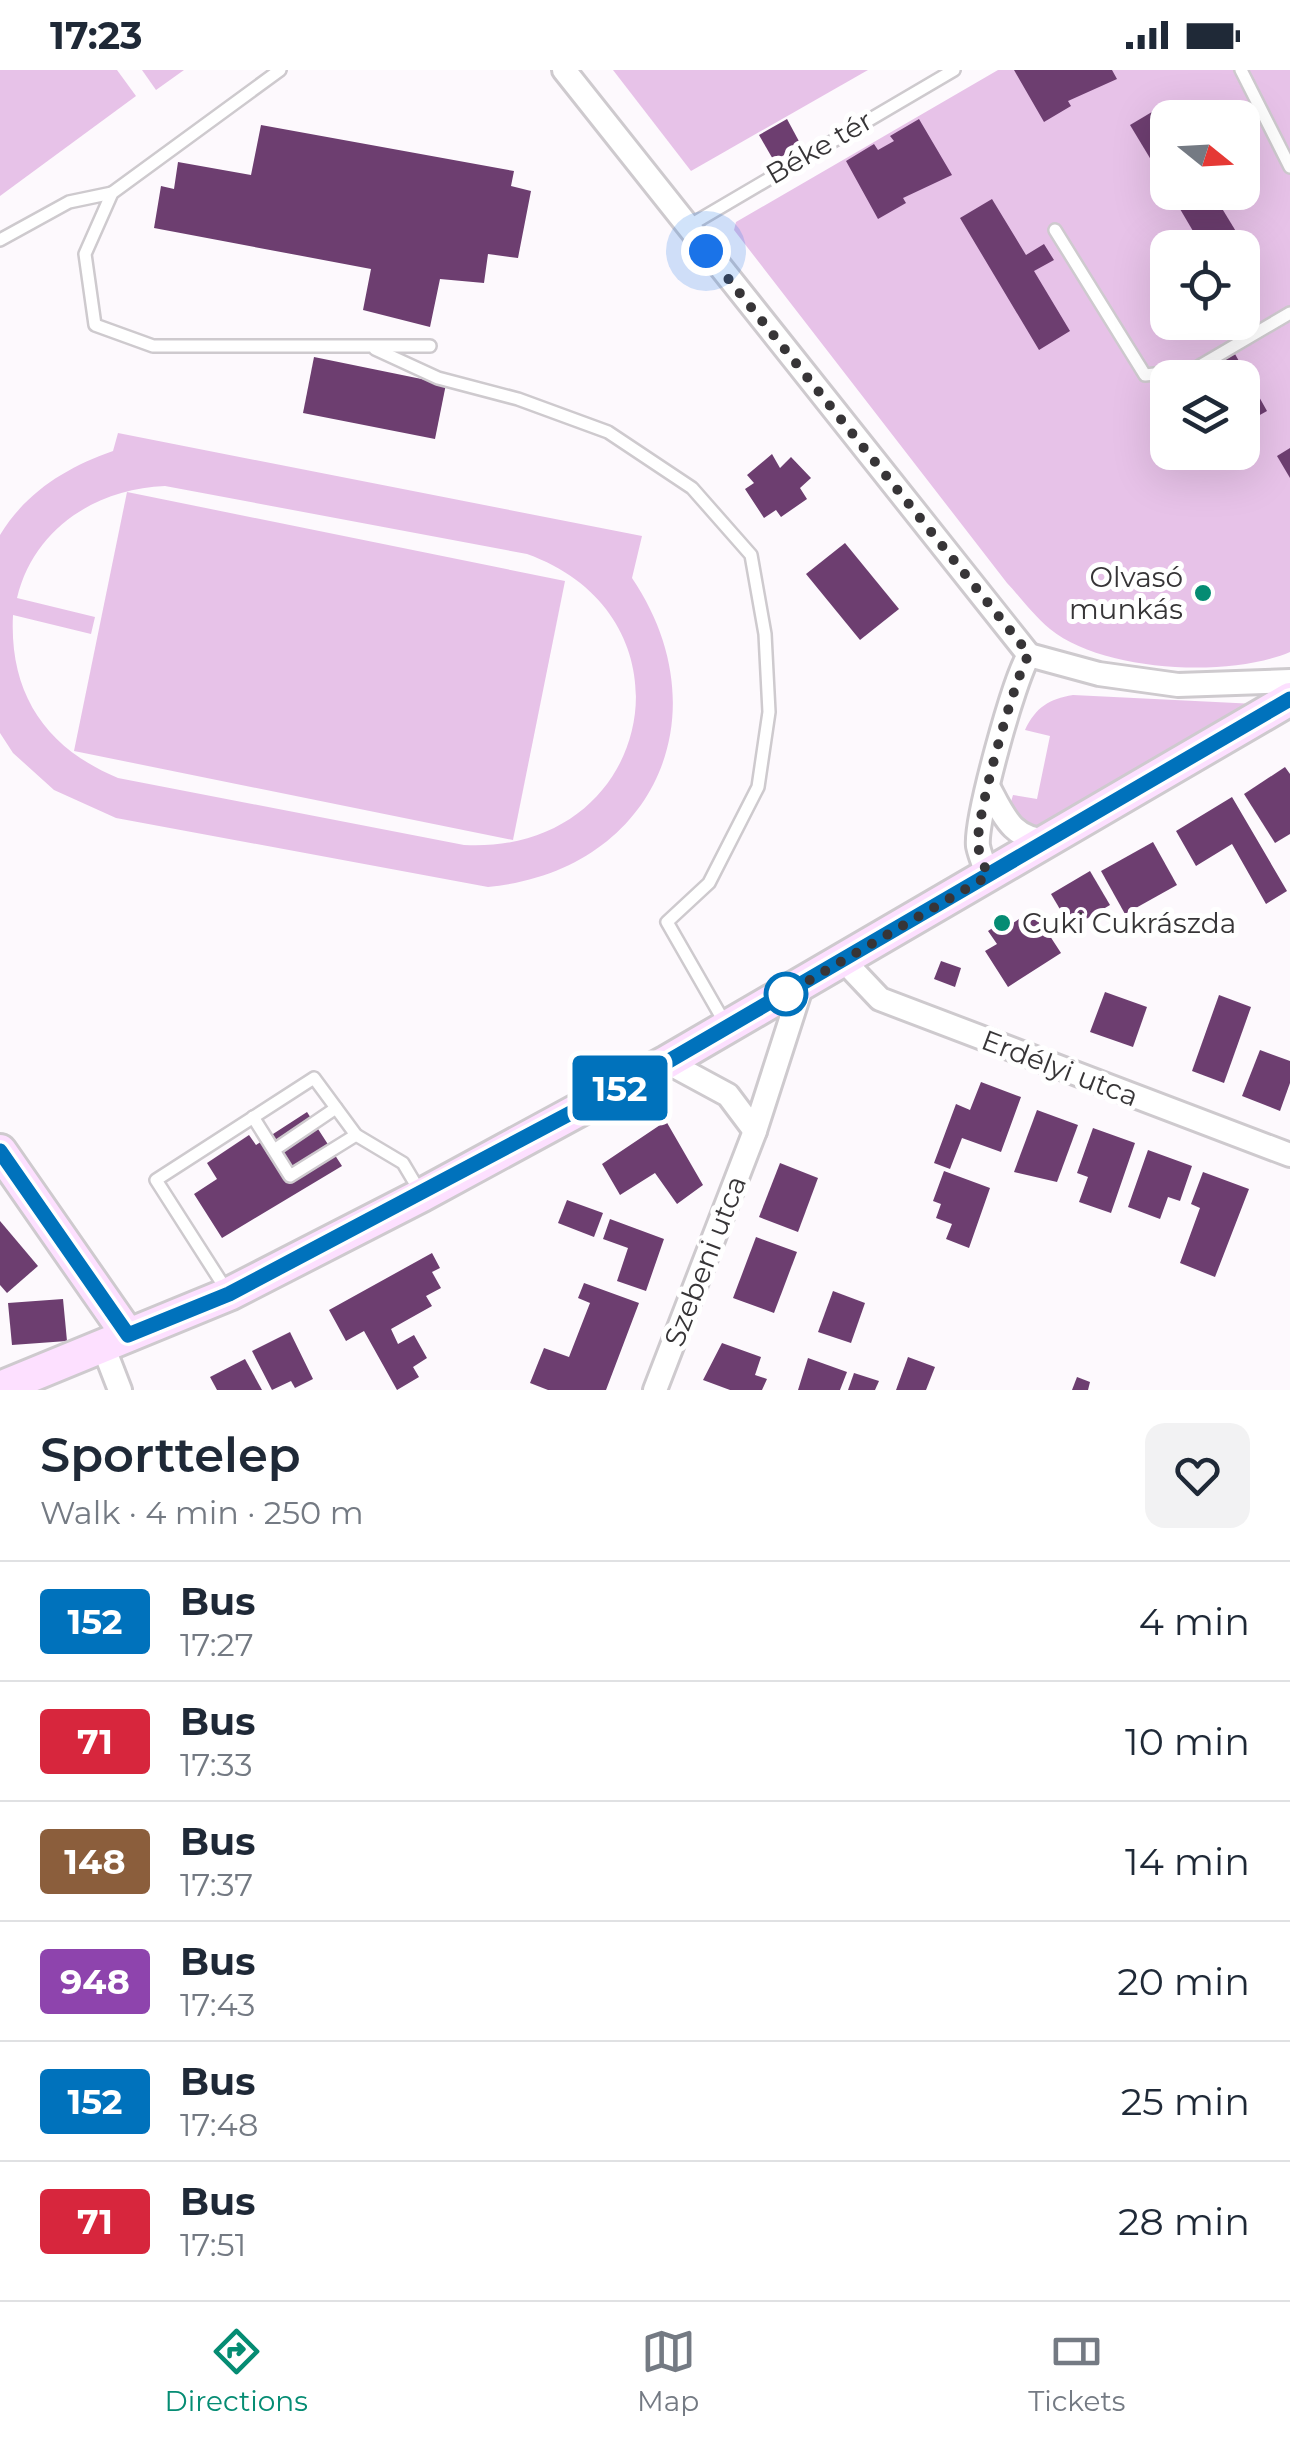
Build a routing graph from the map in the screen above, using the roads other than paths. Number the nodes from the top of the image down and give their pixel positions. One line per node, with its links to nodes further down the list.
1 (280, 70): 6 (lane)
2 (564, 70): 7 (street)
3 (954, 70): 7 (lane, Béke tér)
4 (1241, 70): 5 (lane)
5 (1290, 167)
6 (112, 193): 9 (lane); 12 (lane)
7 (687, 227): 13 (street)
8 (1055, 230): 10 (lane)
9 (0, 240)
10 (1290, 313)
11 (430, 346): 12 (lane)
12 (376, 349): 21 (lane)
13 (1029, 654): 14 (street); 16 (street)
14 (1290, 682)
15 (1290, 700): 17 (street)
16 (990, 790): 17 (street); 18 (street)
17 (1052, 841): 18 (street)
18 (988, 876): 19 (street)
19 (844, 961): 20 (street); 29 (street, Erdélyi utca)
20 (802, 985): 21 (street); 25 (street, Szebeni utca)
21 (727, 1027): 22 (street)
22 (667, 1062): 25 (street); 30 (street)
23 (336, 1108): 24 (lane); 26 (lane); 27 (lane)
24 (253, 1117): 27 (lane); 31 (lane)
25 (754, 1131): 35 (street, Szebeni utca)
26 (356, 1135): 27 (lane); 30 (lane)
27 (274, 1150)
28 (0, 1151): 32 (street)
29 (1290, 1155)
30 (422, 1194): 31 (street)
31 (229, 1294): 32 (street)
32 (115, 1340): 33 (street); 34 (street)
33 (0, 1388)
34 (120, 1390)
35 (655, 1390)

